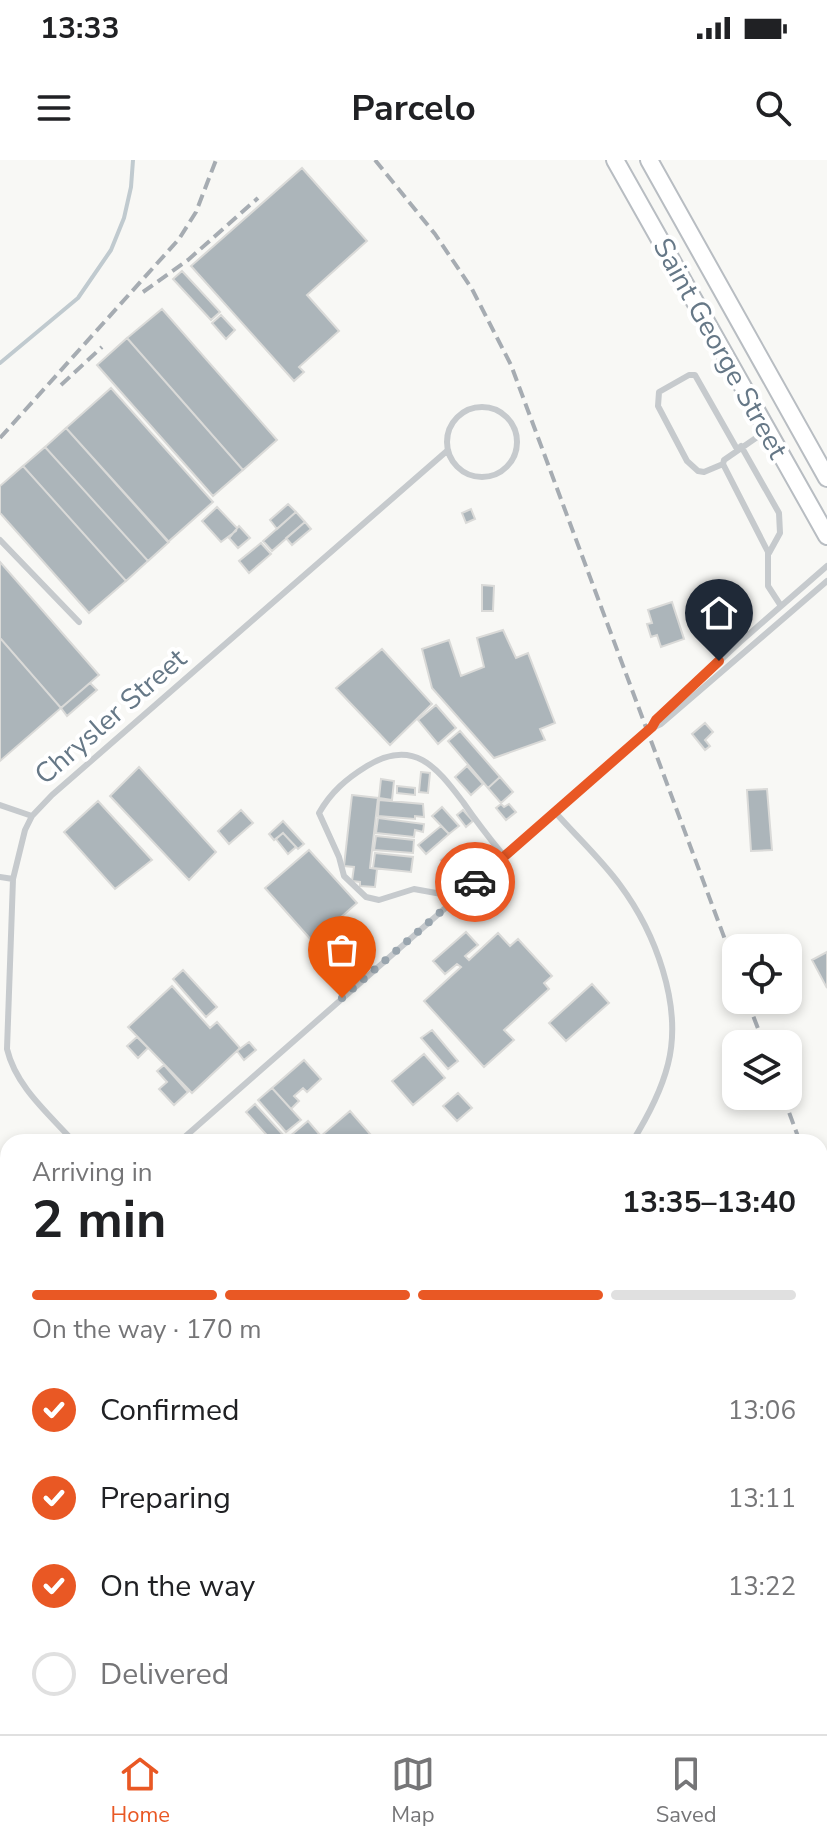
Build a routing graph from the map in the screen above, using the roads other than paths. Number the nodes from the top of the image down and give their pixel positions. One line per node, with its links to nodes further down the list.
1 (615, 160): 3 (main road, Saint George Street)
2 (649, 160): 7 (main road, Saint George Street)
3 (767, 431): 4 (lane); 8 (main road, Saint George Street)
4 (739, 448): 6 (lane); 6 (lane); 10 (lane)
5 (448, 450): 5 (lane, Chrysler Street); 18 (lane, Chrysler Street)
6 (723, 464): 10 (lane)
7 (827, 478)
8 (827, 536)
9 (0, 540): 14 (lane)
10 (769, 554): 13 (lane)
11 (827, 566): 13 (lane)
12 (827, 581): 15 (lane)
13 (781, 606): 15 (lane)
14 (79, 622)
15 (652, 727): 17 (lane)
16 (0, 805): 18 (lane)
17 (555, 812): 19 (lane); 25 (lane)
18 (32, 816): 21 (lane, Chrysler Street)
19 (504, 856): 22 (lane); 22 (lane)
20 (0, 877): 21 (lane)
21 (13, 879): 23 (lane, Chrysler Street)
22 (458, 897): 24 (lane)
23 (67, 1134)
24 (189, 1134)
25 (637, 1134)

